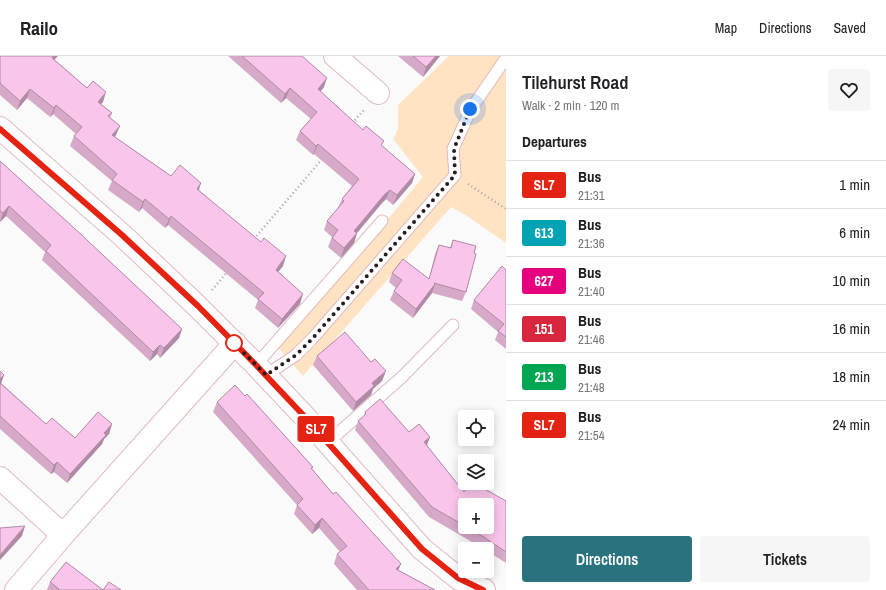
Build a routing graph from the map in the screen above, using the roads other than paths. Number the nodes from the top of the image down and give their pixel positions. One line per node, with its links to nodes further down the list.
1 (335, 56): 3 (main road)
2 (506, 58): 8 (lane)
3 (378, 93)
4 (0, 128): 7 (main road)
5 (382, 221): 8 (lane)
6 (453, 325): 9 (lane)
7 (234, 343): 8 (main road); 11 (main road)
8 (261, 370): 9 (main road)
9 (327, 443): 13 (main road)
10 (0, 478): 11 (main road)
11 (63, 535): 12 (main road)
12 (16, 590)
13 (484, 590)

